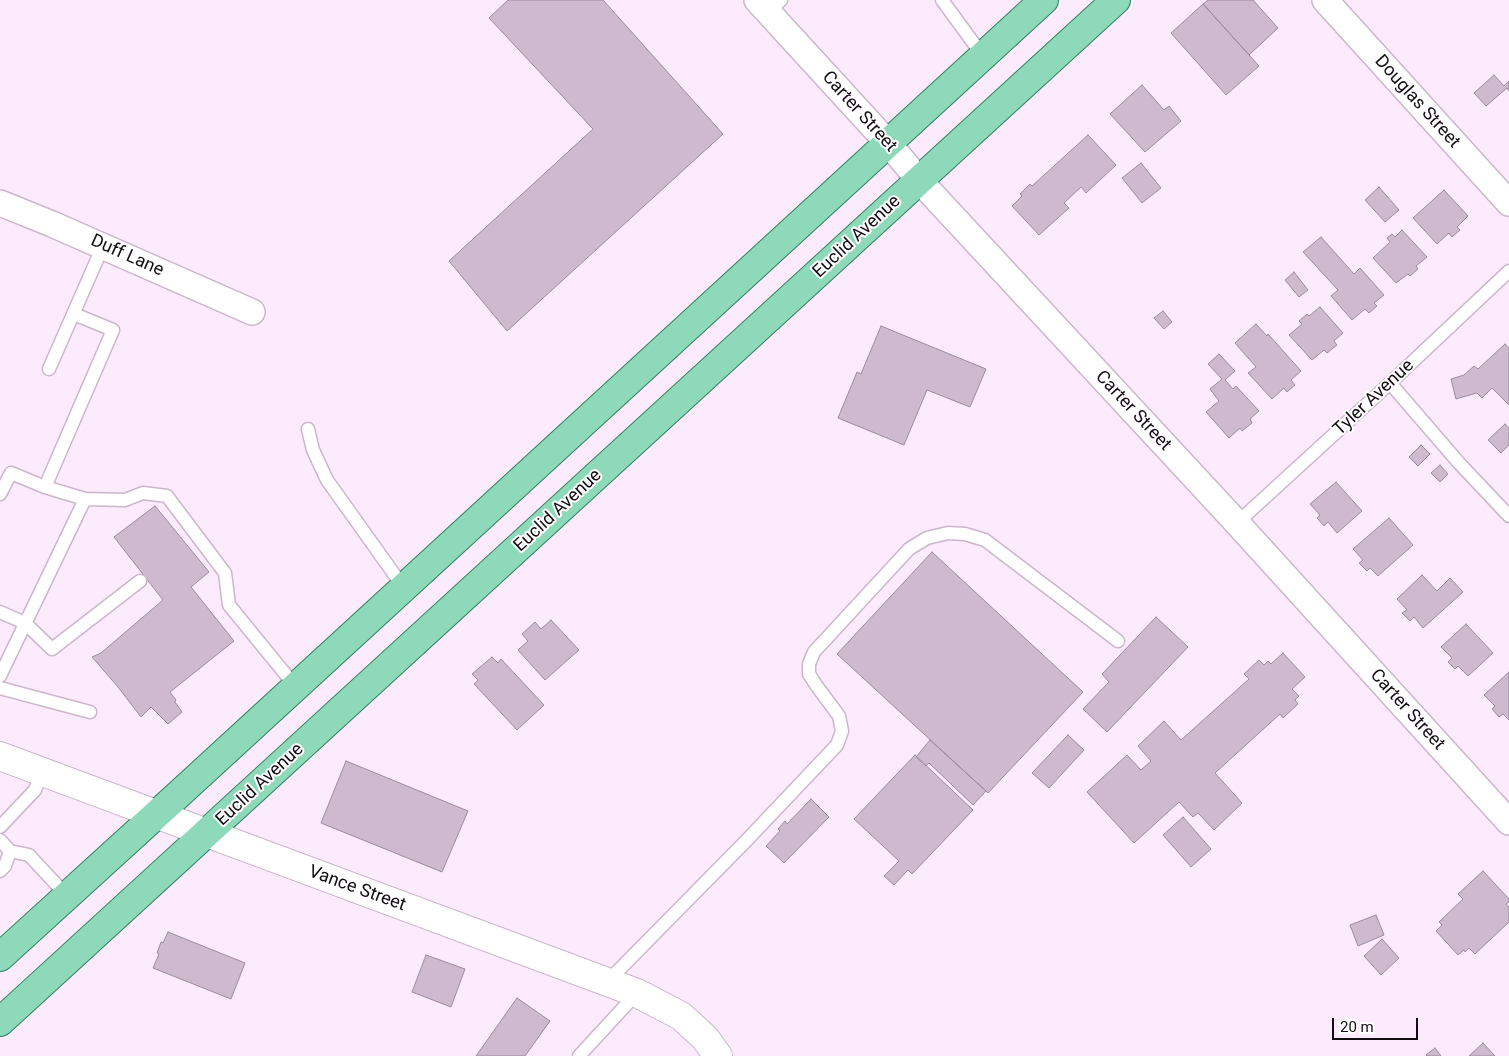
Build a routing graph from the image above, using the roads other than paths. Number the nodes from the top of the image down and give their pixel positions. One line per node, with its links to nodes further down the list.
1 (942, 0): 6 (lane)
2 (1044, 0): 6 (main road)
3 (1116, 0): 8 (main road, Euclid Avenue)
4 (1325, 0): 10 (street, Douglas Street)
5 (769, 4): 7 (street, Carter Street)
6 (983, 56): 7 (main road)
7 (888, 143): 8 (street, Carter Street); 24 (main road)
8 (919, 180): 22 (street, Carter Street); 37 (main road, Euclid Avenue)
9 (0, 203): 11 (street, Duff Lane)
10 (1509, 203)
11 (104, 246): 13 (street, Duff Lane); 14 (lane)
12 (1509, 271): 16 (lane, Tyler Avenue)
13 (252, 312)
14 (74, 314): 15 (lane); 18 (lane)
15 (49, 369)
16 (1390, 383): 21 (lane); 22 (lane, Tyler Avenue)
17 (308, 429): 24 (lane)
18 (46, 487): 19 (lane); 20 (lane)
19 (0, 494)
20 (84, 499): 26 (lane); 29 (lane)
21 (1509, 516)
22 (1237, 523): 35 (street, Carter Street)
23 (140, 581): 26 (lane)
24 (404, 588): 29 (main road)
25 (0, 612): 26 (lane)
26 (25, 623): 28 (lane)
27 (1118, 641): 43 (lane)
28 (0, 676)
29 (296, 687): 34 (main road)
30 (0, 688): 31 (lane)
31 (90, 712)
32 (0, 756): 33 (street, Vance Street)
33 (42, 772): 34 (street, Vance Street); 36 (lane)
34 (157, 815): 37 (street, Vance Street); 41 (main road)
35 (1509, 822)
36 (0, 827)
37 (207, 833): 43 (street, Vance Street); 45 (main road, Euclid Avenue)
38 (0, 840): 39 (lane)
39 (10, 851): 40 (lane); 41 (lane)
40 (0, 871)
41 (67, 896): 42 (main road)
42 (2, 953)
43 (607, 982): 44 (street, Vance Street)
44 (638, 993): 46 (street, Vance Street); 47 (lane)
45 (0, 1022)
46 (711, 1047)
47 (579, 1056)

